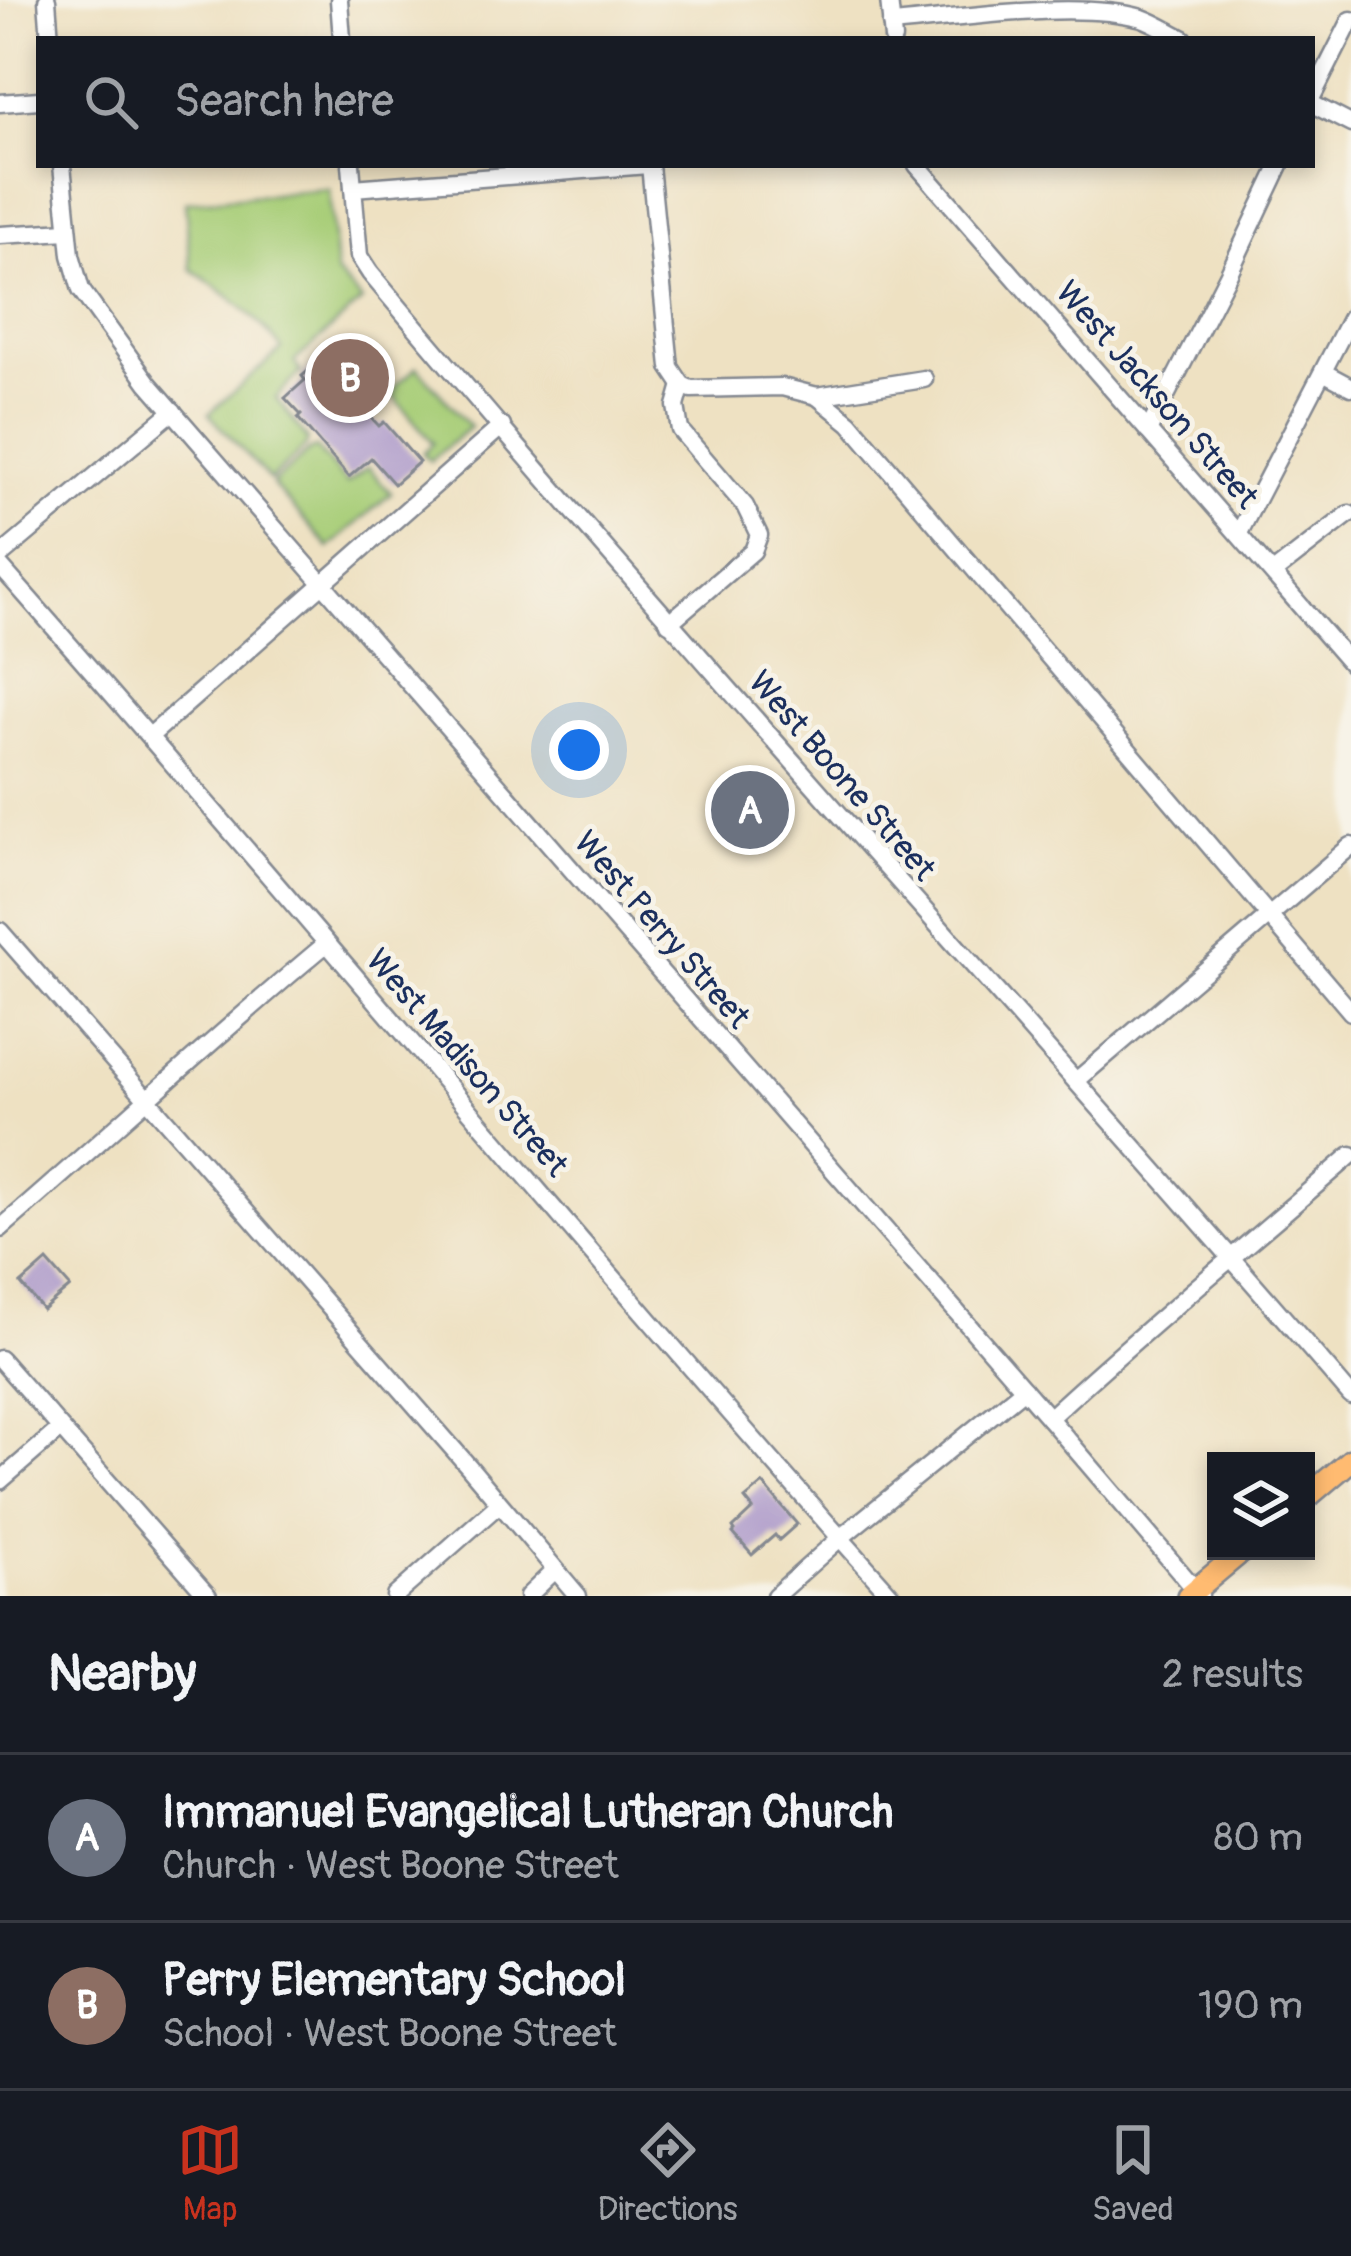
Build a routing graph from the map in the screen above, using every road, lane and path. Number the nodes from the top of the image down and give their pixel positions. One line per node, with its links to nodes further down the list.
1 (47, 0): 6 (street)
2 (339, 0): 7 (street)
3 (889, 0): 5 (street)
4 (1351, 20): 9 (street)
5 (892, 32): 8 (street)
6 (50, 36)
7 (342, 36)
8 (1178, 36)
9 (1315, 94)
10 (36, 100): 12 (street)
11 (1315, 102): 13 (street)
12 (0, 104)
13 (1351, 124)
14 (62, 168): 21 (street, West Perry Street)
15 (351, 168): 20 (street, West Boone Street)
16 (610, 168): 20 (street)
17 (649, 168): 26 (street)
18 (920, 168): 31 (street, West Jackson Street)
19 (1279, 168): 31 (street)
20 (353, 188): 30 (street, West Boone Street)
21 (68, 230): 22 (street); 29 (street, West Perry Street)
22 (0, 235)
23 (1351, 317): 24 (street)
24 (1323, 373): 27 (street); 33 (street)
25 (924, 379): 28 (street)
26 (682, 385): 28 (street); 38 (street)
27 (1351, 387)
28 (817, 396): 42 (street)
29 (173, 411): 34 (street); 37 (street, West Perry Street)
30 (502, 426): 37 (street); 38 (street, West Boone Street)
31 (1148, 431): 33 (street, West Jackson Street)
32 (1348, 514): 36 (street)
33 (1239, 533): 36 (street, West Jackson Street)
34 (0, 556)
35 (0, 566): 40 (street, West Madison Street)
36 (1274, 573): 39 (street, West Jackson Street)
37 (324, 583): 40 (street); 52 (street, West Perry Street)
38 (669, 622): 46 (street, West Boone Street)
39 (1351, 664)
40 (150, 736): 44 (street, West Madison Street)
41 (1351, 846): 42 (street)
42 (1270, 918): 45 (street); 46 (street)
43 (0, 931): 47 (street)
44 (326, 944): 47 (street); 60 (street, West Madison Street)
45 (1351, 1012)
46 (1076, 1081): 50 (street, West Boone Street)
47 (148, 1101): 49 (street); 59 (street)
48 (1351, 1155): 50 (street)
49 (0, 1229)
50 (1232, 1258): 53 (street, West Boone Street); 54 (street)
51 (0, 1359): 55 (street)
52 (1024, 1389): 54 (street, West Perry Street); 60 (street)
53 (1351, 1396)
54 (1049, 1418): 64 (street, West Perry Street)
55 (60, 1429): 57 (street); 65 (street)
56 (1351, 1460): 58 (main road)
57 (0, 1481)
58 (1315, 1490)
59 (499, 1505): 62 (street); 66 (street)
60 (840, 1538): 63 (street); 69 (street, West Madison Street)
61 (1232, 1560): 64 (main road)
62 (555, 1570): 67 (street); 68 (street)
63 (780, 1594)
64 (1195, 1594)
65 (208, 1596)
66 (395, 1596)
67 (528, 1596)
68 (578, 1596)
69 (892, 1596)

